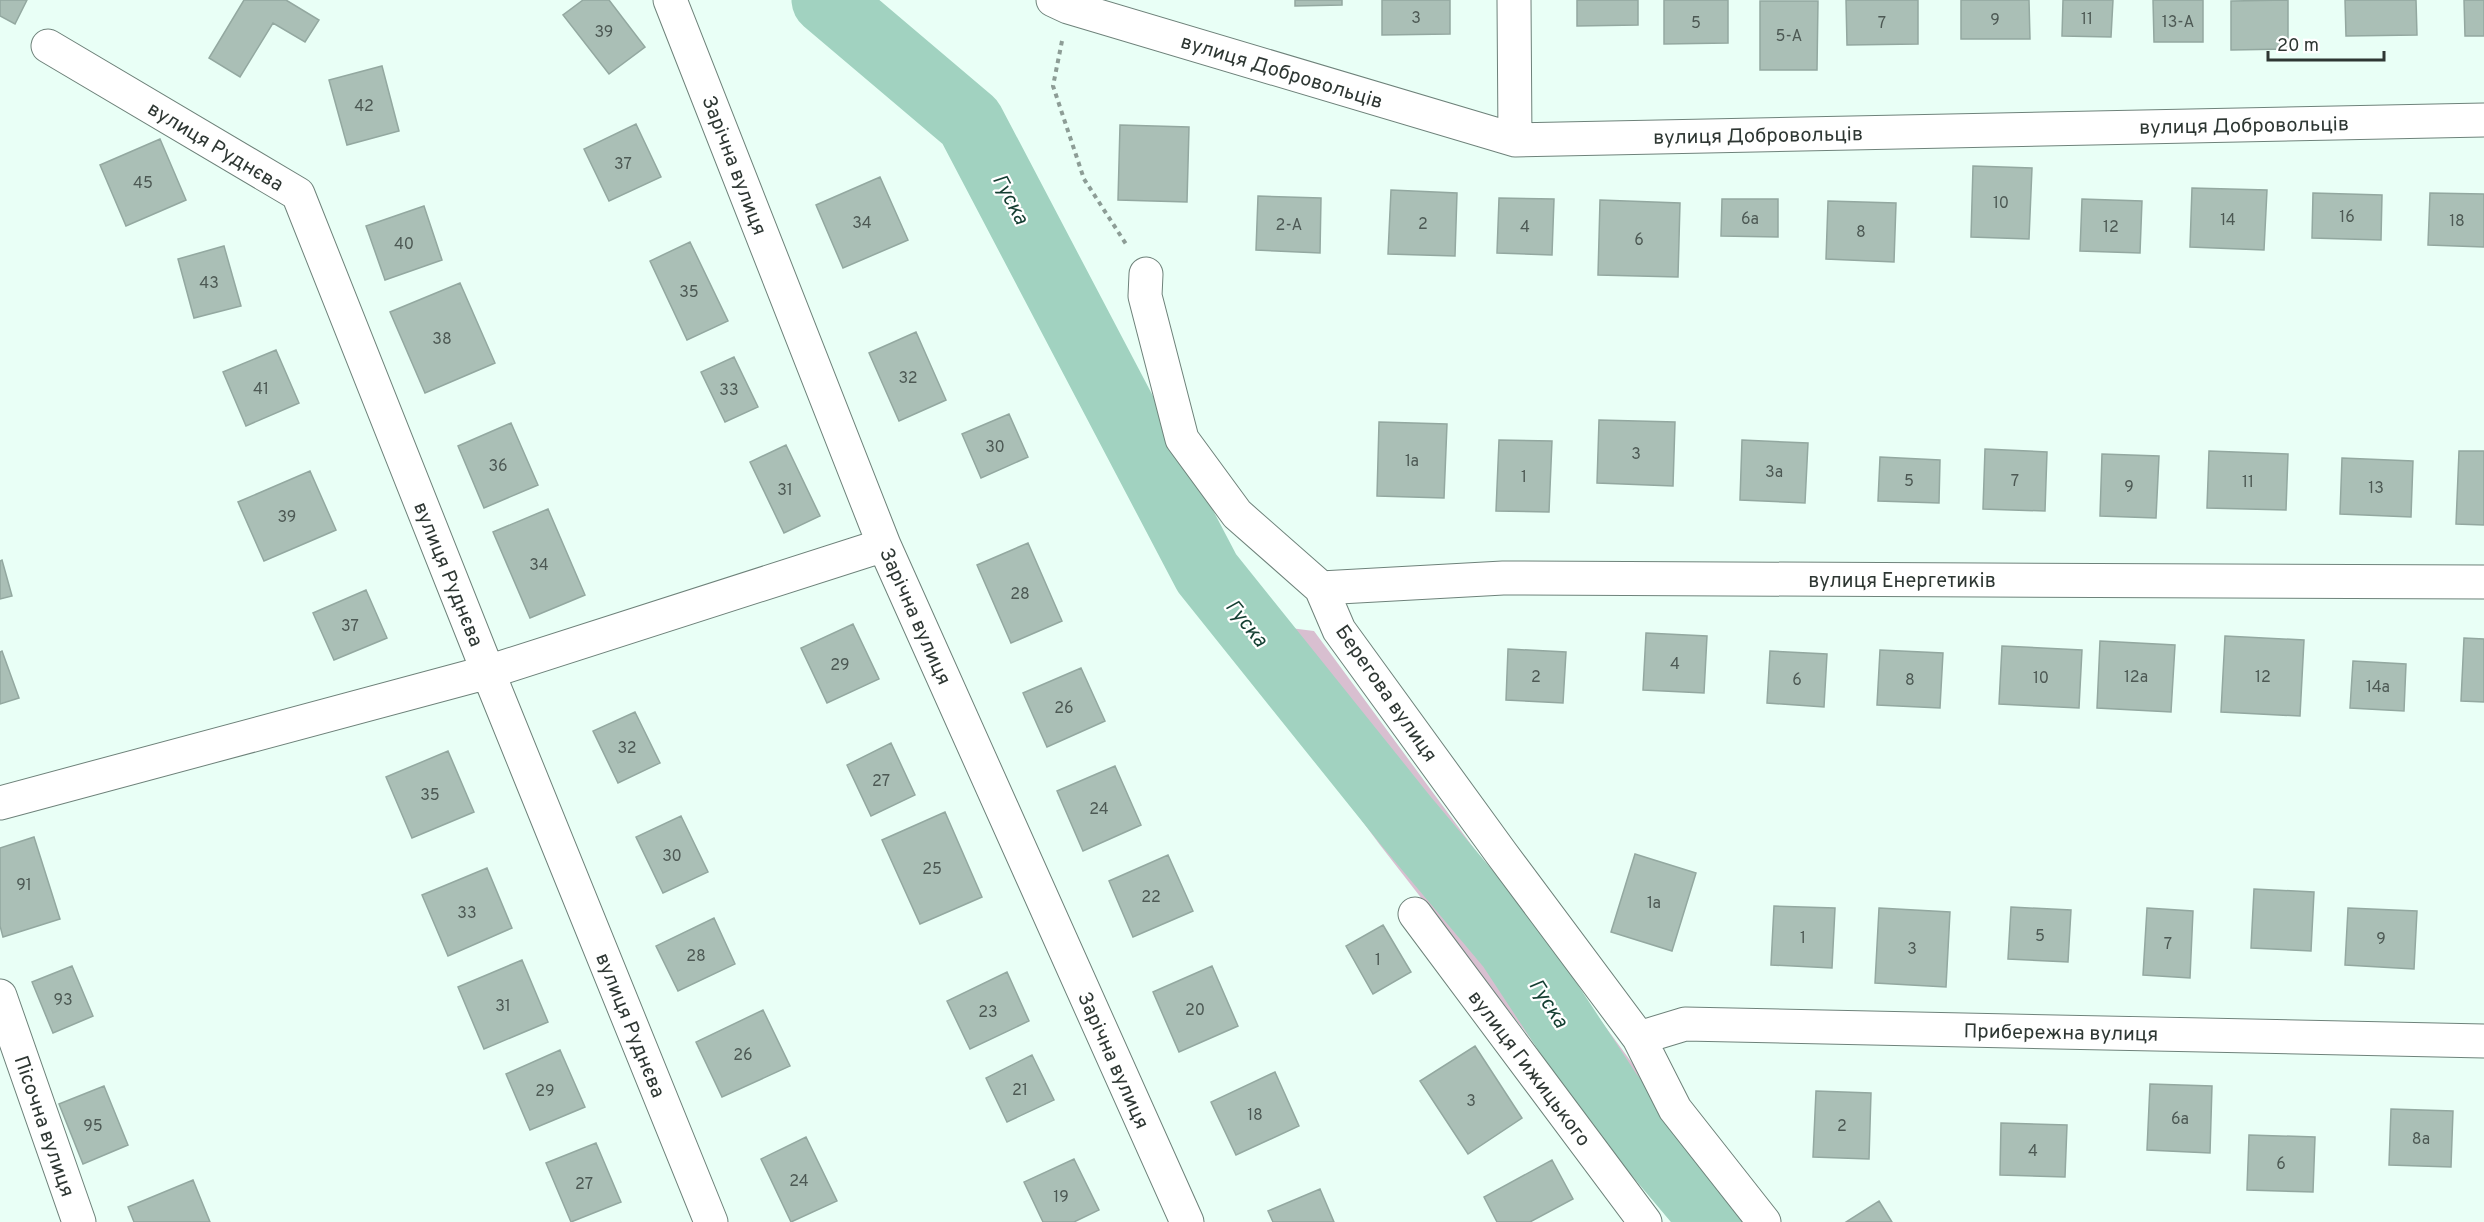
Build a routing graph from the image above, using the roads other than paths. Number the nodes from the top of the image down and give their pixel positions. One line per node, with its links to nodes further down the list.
1 (670, 0): 8 (street, Зарічна вулиця)
2 (1514, 0): 6 (street)
3 (1061, 3): 6 (street, вулиця Добровольців)
4 (48, 46): 11 (street, вулиця Руднєва)
5 (2484, 120): 6 (street, вулиця Добровольців)
6 (1515, 140)
7 (1146, 274): 10 (street, Берегова вулиця)
8 (884, 545): 11 (street); 19 (street, Зарічна вулиця)
9 (2484, 582): 10 (street, вулиця Енергетиків)
10 (1321, 588): 15 (street, Берегова вулиця)
11 (488, 672): 12 (street); 18 (street, вулиця Руднєва)
12 (0, 803)
13 (1415, 914): 20 (street, вулиця Гижицького)
14 (0, 996): 17 (street, Пісочна вулиця)
15 (1639, 1038): 16 (street, Прибережна вулиця); 21 (street, Берегова вулиця)
16 (2484, 1041)
17 (79, 1222)
18 (711, 1222)
19 (1187, 1222)
20 (1645, 1222)
21 (1764, 1222)

